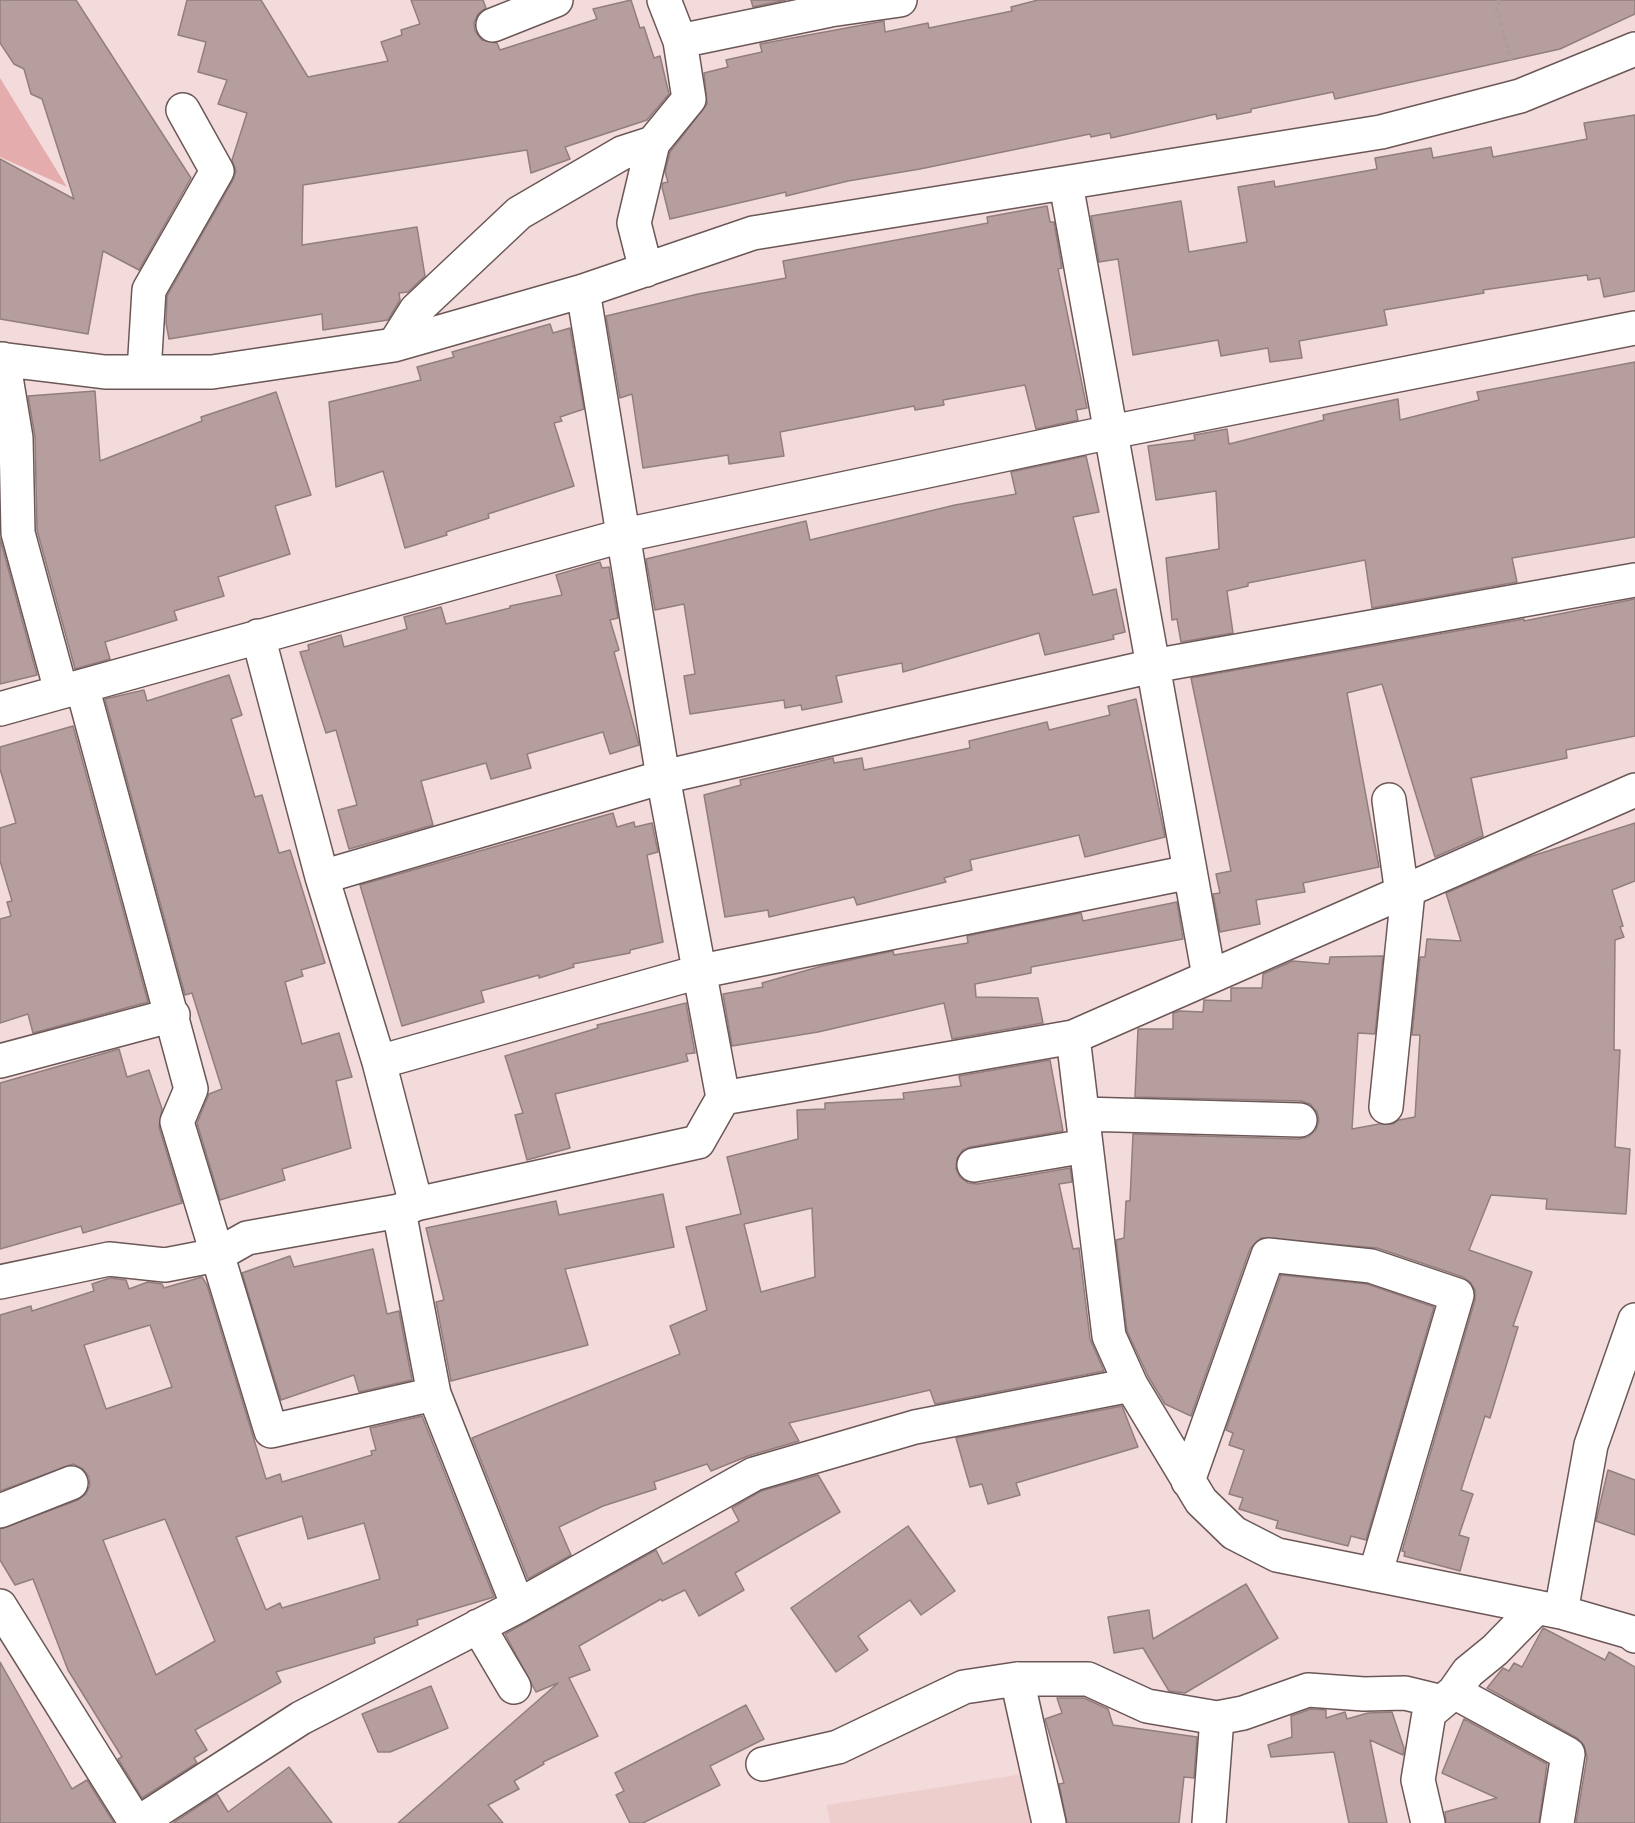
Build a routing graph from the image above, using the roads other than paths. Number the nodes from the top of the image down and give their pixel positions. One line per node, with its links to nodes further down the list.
1 (555, 0): 5 (street)
2 (664, 0): 6 (street)
3 (900, 0): 4 (street)
4 (830, 5): 6 (street)
5 (493, 25)
6 (680, 41): 9 (street)
7 (1635, 49): 10 (street)
8 (183, 110): 16 (street)
9 (653, 143): 11 (street); 14 (street)
10 (1066, 184): 11 (street); 17 (street)
11 (646, 270): 12 (street)
12 (583, 291): 14 (street); 18 (street)
13 (1635, 328): 17 (street)
14 (394, 345): 16 (street)
15 (2, 359): 16 (street); 22 (street)
16 (144, 372)
17 (1111, 432): 18 (street); 21 (street)
18 (625, 535): 20 (street); 24 (street)
19 (1635, 580): 21 (street)
20 (258, 636): 22 (street); 28 (street)
21 (1153, 666): 24 (street); 27 (street)
22 (72, 689): 23 (street); 32 (street)
23 (0, 709)
24 (663, 777): 28 (street); 30 (street)
25 (1635, 790): 29 (street)
26 (1389, 800): 29 (street)
27 (1190, 872): 30 (street); 31 (street)
28 (322, 877): 35 (street)
29 (1405, 893): 31 (street); 37 (street)
30 (702, 971): 35 (street); 36 (street)
31 (1209, 976): 33 (street)
32 (172, 1015): 34 (street); 43 (street)
33 (1073, 1037): 36 (street); 38 (street)
34 (0, 1061)
35 (379, 1062): 42 (street)
36 (723, 1098): 42 (street)
37 (1386, 1107)
38 (1082, 1114): 39 (street); 40 (street)
39 (1299, 1120)
40 (1086, 1146): 41 (street); 46 (street)
41 (974, 1165)
42 (408, 1207): 43 (street); 47 (street)
43 (217, 1255): 44 (street); 47 (street)
44 (0, 1282)
45 (1635, 1320): 54 (street)
46 (1131, 1385): 48 (street); 53 (street)
47 (434, 1394): 53 (street)
48 (1188, 1481): 51 (street); 51 (street)
49 (71, 1483): 50 (street)
50 (0, 1511)
51 (1375, 1575): 54 (street)
52 (0, 1606): 62 (street)
53 (518, 1606): 55 (street)
54 (1549, 1610): 56 (street); 59 (street)
55 (478, 1626): 58 (street); 62 (street)
56 (1635, 1636)
57 (1017, 1679): 60 (street); 61 (street); 63 (street)
58 (513, 1687)
59 (1448, 1697): 60 (street); 65 (street); 66 (street)
60 (1217, 1718): 64 (street)
61 (763, 1764)
62 (137, 1823)
63 (1049, 1823)
64 (1209, 1823)
65 (1428, 1823)
66 (1557, 1823)

